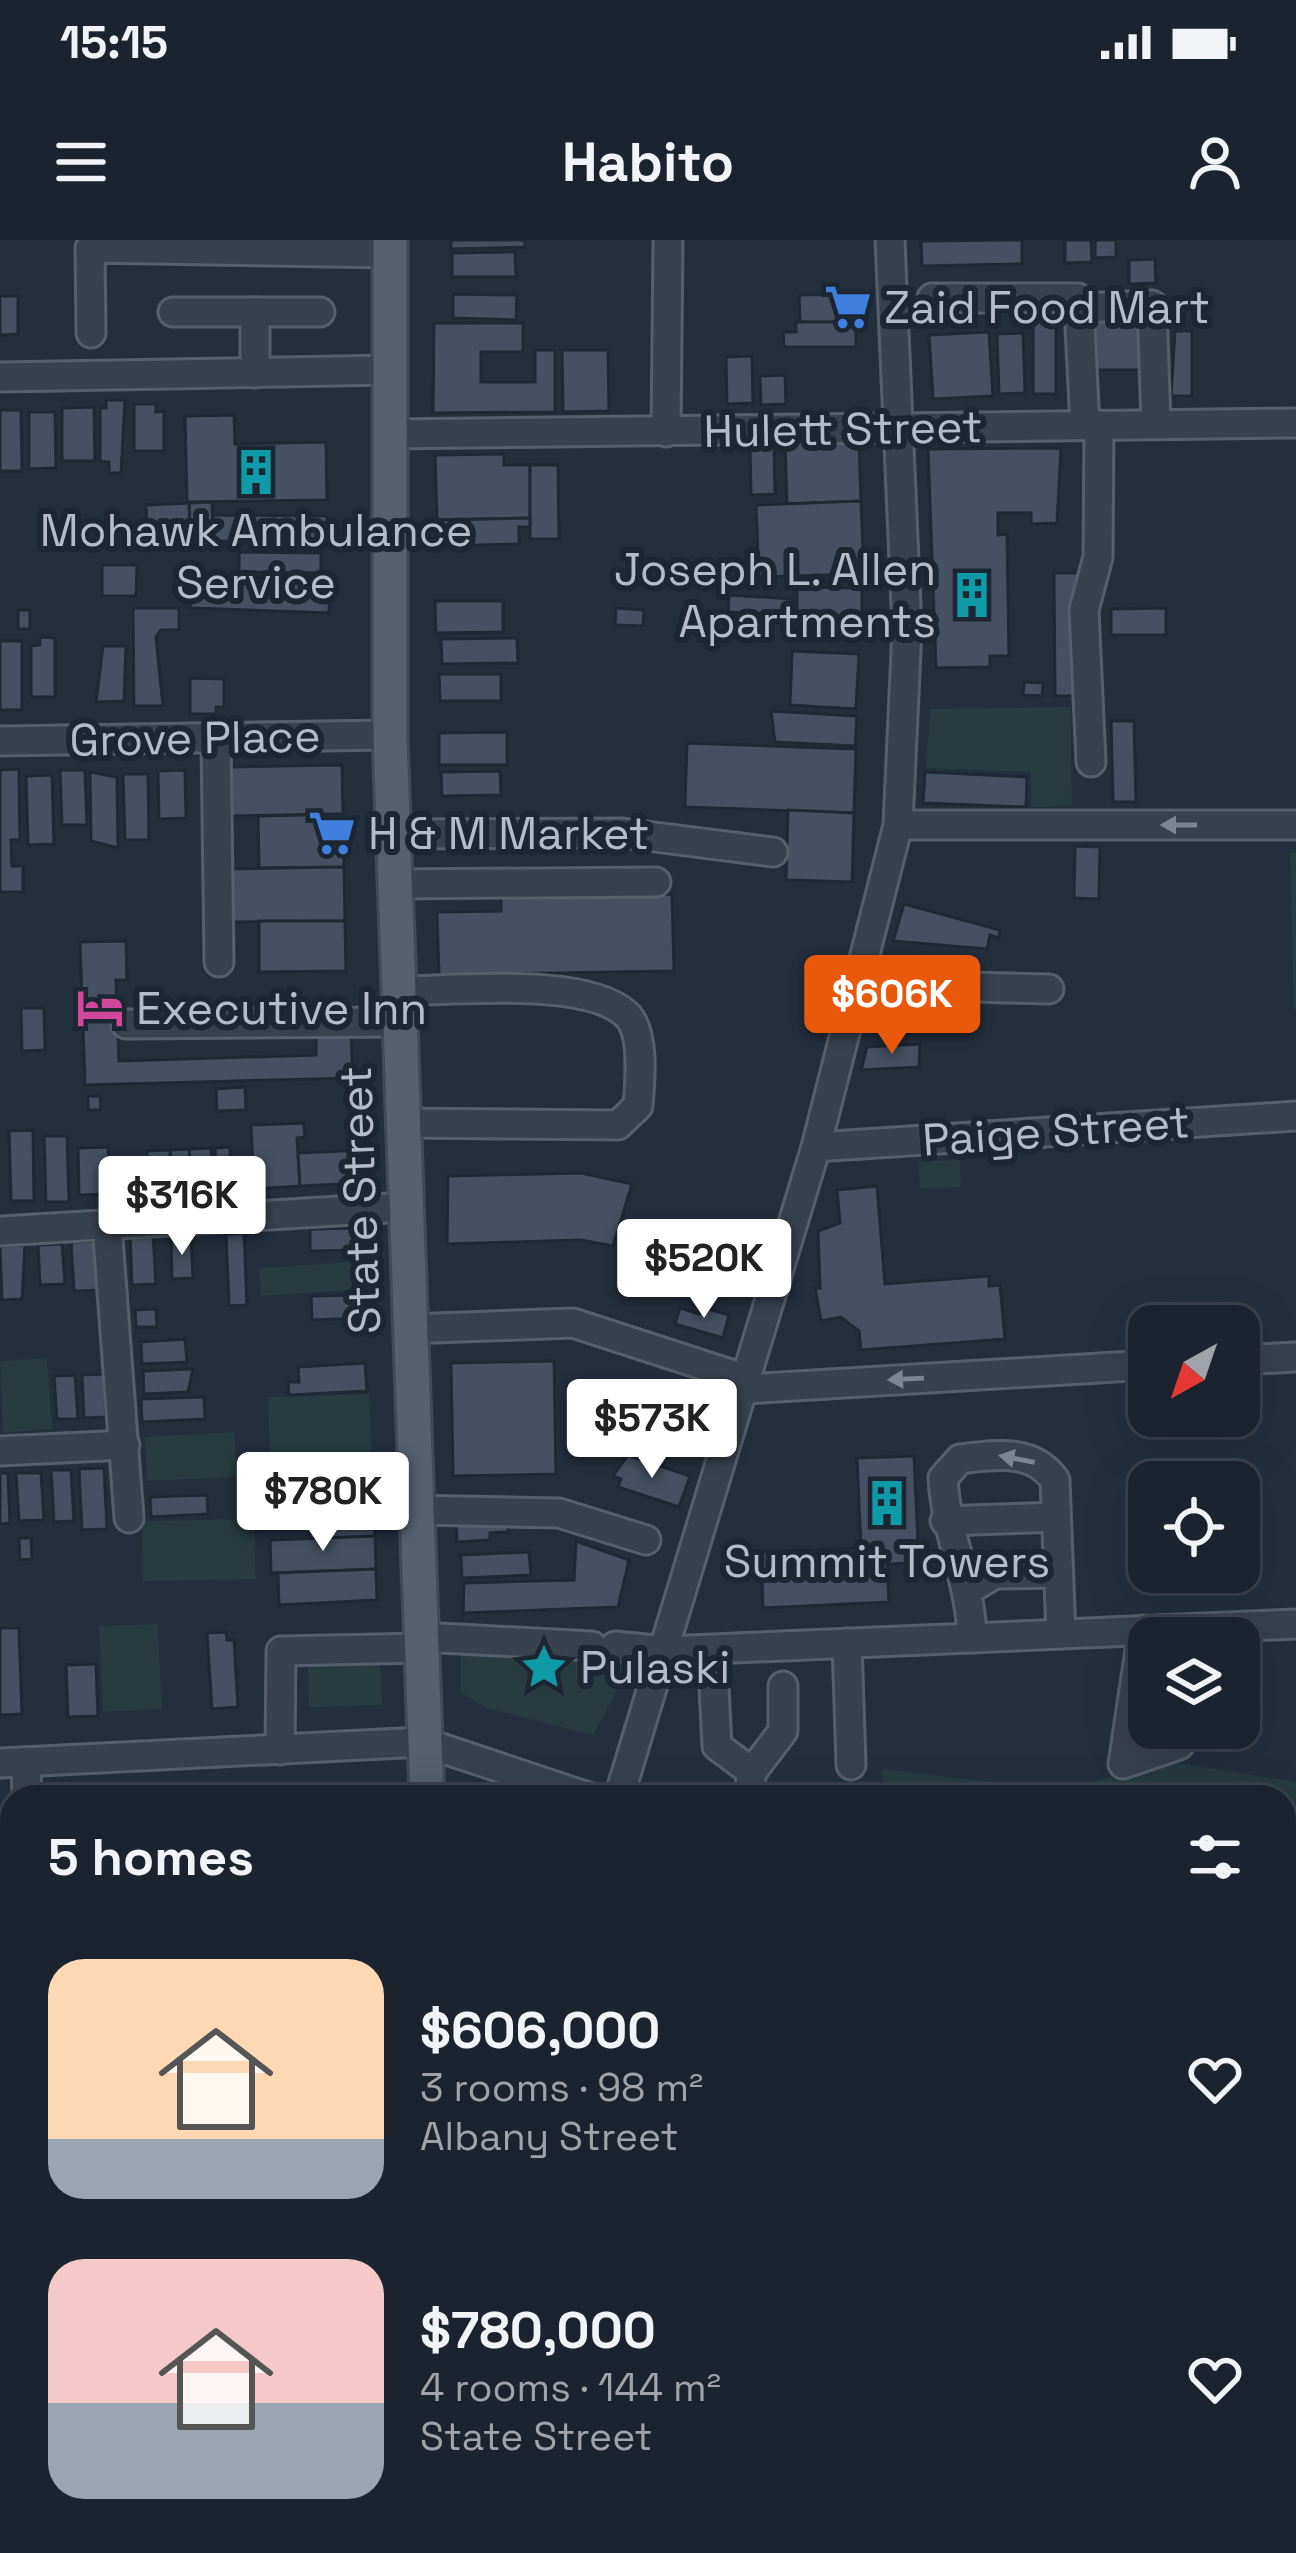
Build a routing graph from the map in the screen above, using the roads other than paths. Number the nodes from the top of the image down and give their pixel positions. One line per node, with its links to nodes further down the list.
1 (890, 240): 17 (street)
2 (668, 242): 18 (street)
3 (343, 245): 4 (street); 10 (street)
4 (390, 246): 11 (main road, State Street)
5 (932, 298): 6 (street)
6 (1079, 308): 15 (street); 16 (street)
7 (173, 312): 8 (street)
8 (256, 312): 9 (street); 12 (street)
9 (320, 312)
10 (92, 333)
11 (390, 370): 12 (street); 19 (main road, State Street)
12 (255, 373): 13 (street)
13 (0, 377)
14 (1296, 423): 15 (street, Hulett Street)
15 (1156, 424): 16 (street, Hulett Street)
16 (1092, 425): 17 (street, Hulett Street); 23 (street)
17 (898, 427): 18 (street, Hulett Street); 24 (street)
18 (666, 432): 19 (street, Hulett Street)
19 (391, 434): 20 (main road, State Street)
20 (391, 735): 21 (street, Grove Place); 26 (main road, State Street)
21 (216, 737): 22 (street, Grove Place); 30 (street)
22 (0, 741)
23 (1091, 761)
24 (898, 825): 25 (street, one-way to 24); 31 (street)
25 (1296, 825)
26 (394, 834): 27 (street); 29 (main road, State Street)
27 (772, 852)
28 (656, 882): 29 (street)
29 (394, 884): 33 (main road, State Street)
30 (219, 962)
31 (857, 984): 32 (street); 37 (street)
32 (1049, 989)
33 (398, 1006): 34 (street); 36 (main road, State Street); 36 (street)
34 (126, 1024)
35 (1296, 1116): 37 (street, Paige Street)
36 (401, 1123): 38 (main road, State Street)
37 (816, 1147): 45 (street)
38 (404, 1208): 39 (street); 41 (main road, State Street)
39 (107, 1225): 40 (street); 46 (street)
40 (0, 1231)
41 (409, 1329): 45 (street); 48 (main road, State Street)
42 (1296, 1357): 43 (street)
43 (1260, 1359)
44 (1128, 1366): 45 (street, one-way to 45)
45 (748, 1384): 62 (street)
46 (125, 1445): 47 (street); 50 (street)
47 (0, 1451)
48 (416, 1510): 52 (street); 60 (main road, State Street)
49 (1056, 1517): 51 (street); 51 (street, one-way to 51); 53 (street)
50 (129, 1518)
51 (945, 1521): 54 (street)
52 (646, 1540)
53 (1058, 1574): 54 (street); 58 (street)
54 (968, 1590): 59 (street)
55 (1296, 1624): 56 (street)
56 (1260, 1627)
57 (1128, 1631): 58 (street)
58 (1061, 1634): 59 (street)
59 (972, 1638): 61 (street)
60 (422, 1643): 62 (street); 66 (main road, State Street); 68 (street)
61 (847, 1643): 62 (street); 70 (street)
62 (666, 1651): 73 (street)
63 (783, 1686): 74 (street)
64 (715, 1688): 74 (street)
65 (1128, 1730): 67 (street)
66 (423, 1742): 68 (street); 71 (main road, State Street); 72 (street)
67 (1167, 1749)
68 (280, 1750): 69 (street)
69 (13, 1763)
70 (851, 1765)
71 (426, 1785)
72 (552, 1785)
73 (623, 1785)
74 (750, 1785)

